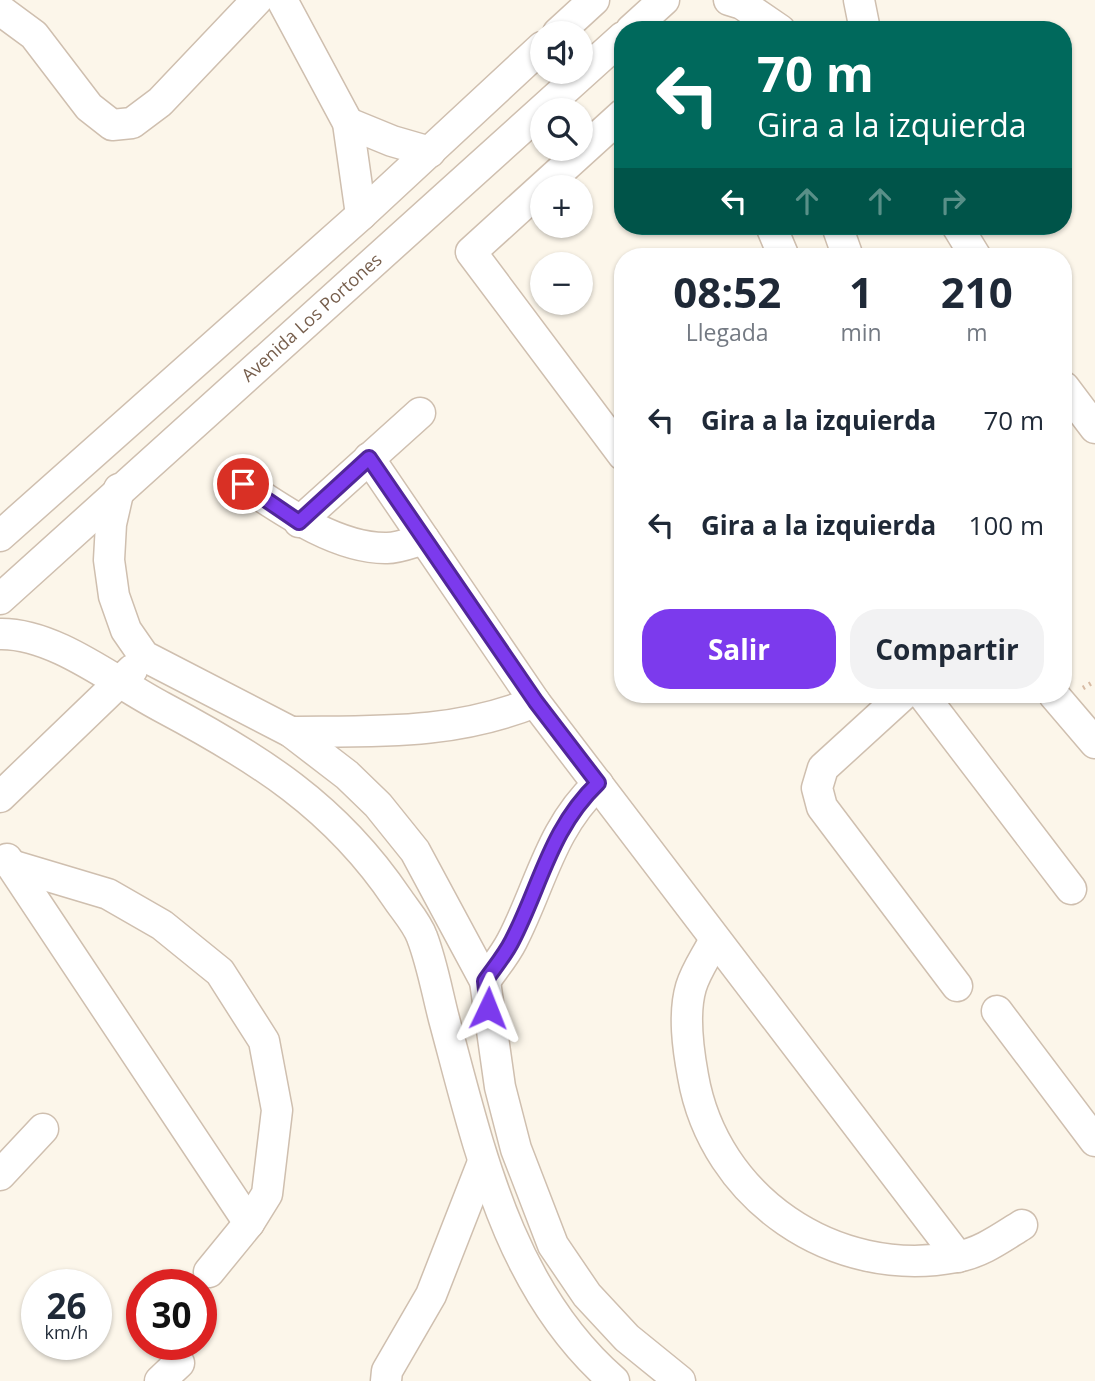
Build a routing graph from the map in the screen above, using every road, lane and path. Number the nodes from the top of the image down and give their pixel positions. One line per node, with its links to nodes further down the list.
1 (257, 0): 8 (street)
2 (282, 0): 17 (street)
3 (594, 0): 9 (street)
4 (664, 0): 10 (street)
5 (729, 0): 11 (street)
6 (778, 0): 12 (street)
7 (859, 0): 13 (street)
8 (0, 10)
9 (571, 21)
10 (641, 21)
11 (766, 21)
12 (783, 21)
13 (863, 21)
14 (614, 45): 26 (street, Avenida Los Portones)
15 (530, 58): 18 (street)
16 (614, 122): 23 (street)
17 (348, 123): 18 (street); 19 (street)
18 (430, 152): 19 (street)
19 (361, 215): 27 (street)
20 (1072, 398): 22 (street)
21 (420, 413): 24 (street)
22 (1095, 428)
23 (614, 444)
24 (369, 458): 28 (street); 29 (street)
25 (243, 484): 28 (street)
26 (119, 489): 30 (street, Avenida Los Portones); 32 (street)
27 (5, 519)
28 (299, 522): 29 (street)
29 (424, 539): 34 (street)
30 (0, 599)
31 (0, 634): 33 (street)
32 (144, 656): 33 (street); 38 (street)
33 (120, 685): 41 (street); 49 (street)
34 (536, 702): 38 (street); 40 (street)
35 (894, 703): 46 (street)
36 (929, 703): 43 (street)
37 (1061, 703): 39 (street)
38 (292, 732): 45 (street)
39 (1095, 743)
40 (598, 783): 44 (street); 45 (street)
41 (0, 797)
42 (6, 857): 54 (street); 54 (street)
43 (1071, 889)
44 (715, 939): 56 (street); 56 (street)
45 (485, 981): 48 (street)
46 (957, 986)
47 (997, 1010): 51 (street)
48 (499, 1087): 49 (street); 60 (street)
49 (465, 1095): 52 (street)
50 (43, 1129): 53 (street)
51 (1095, 1140)
52 (483, 1162): 58 (street); 59 (street)
53 (0, 1175)
54 (249, 1223): 57 (street)
55 (1022, 1225): 56 (street)
56 (957, 1257)
57 (211, 1269)
58 (386, 1381)
59 (614, 1381)
60 (680, 1381)

